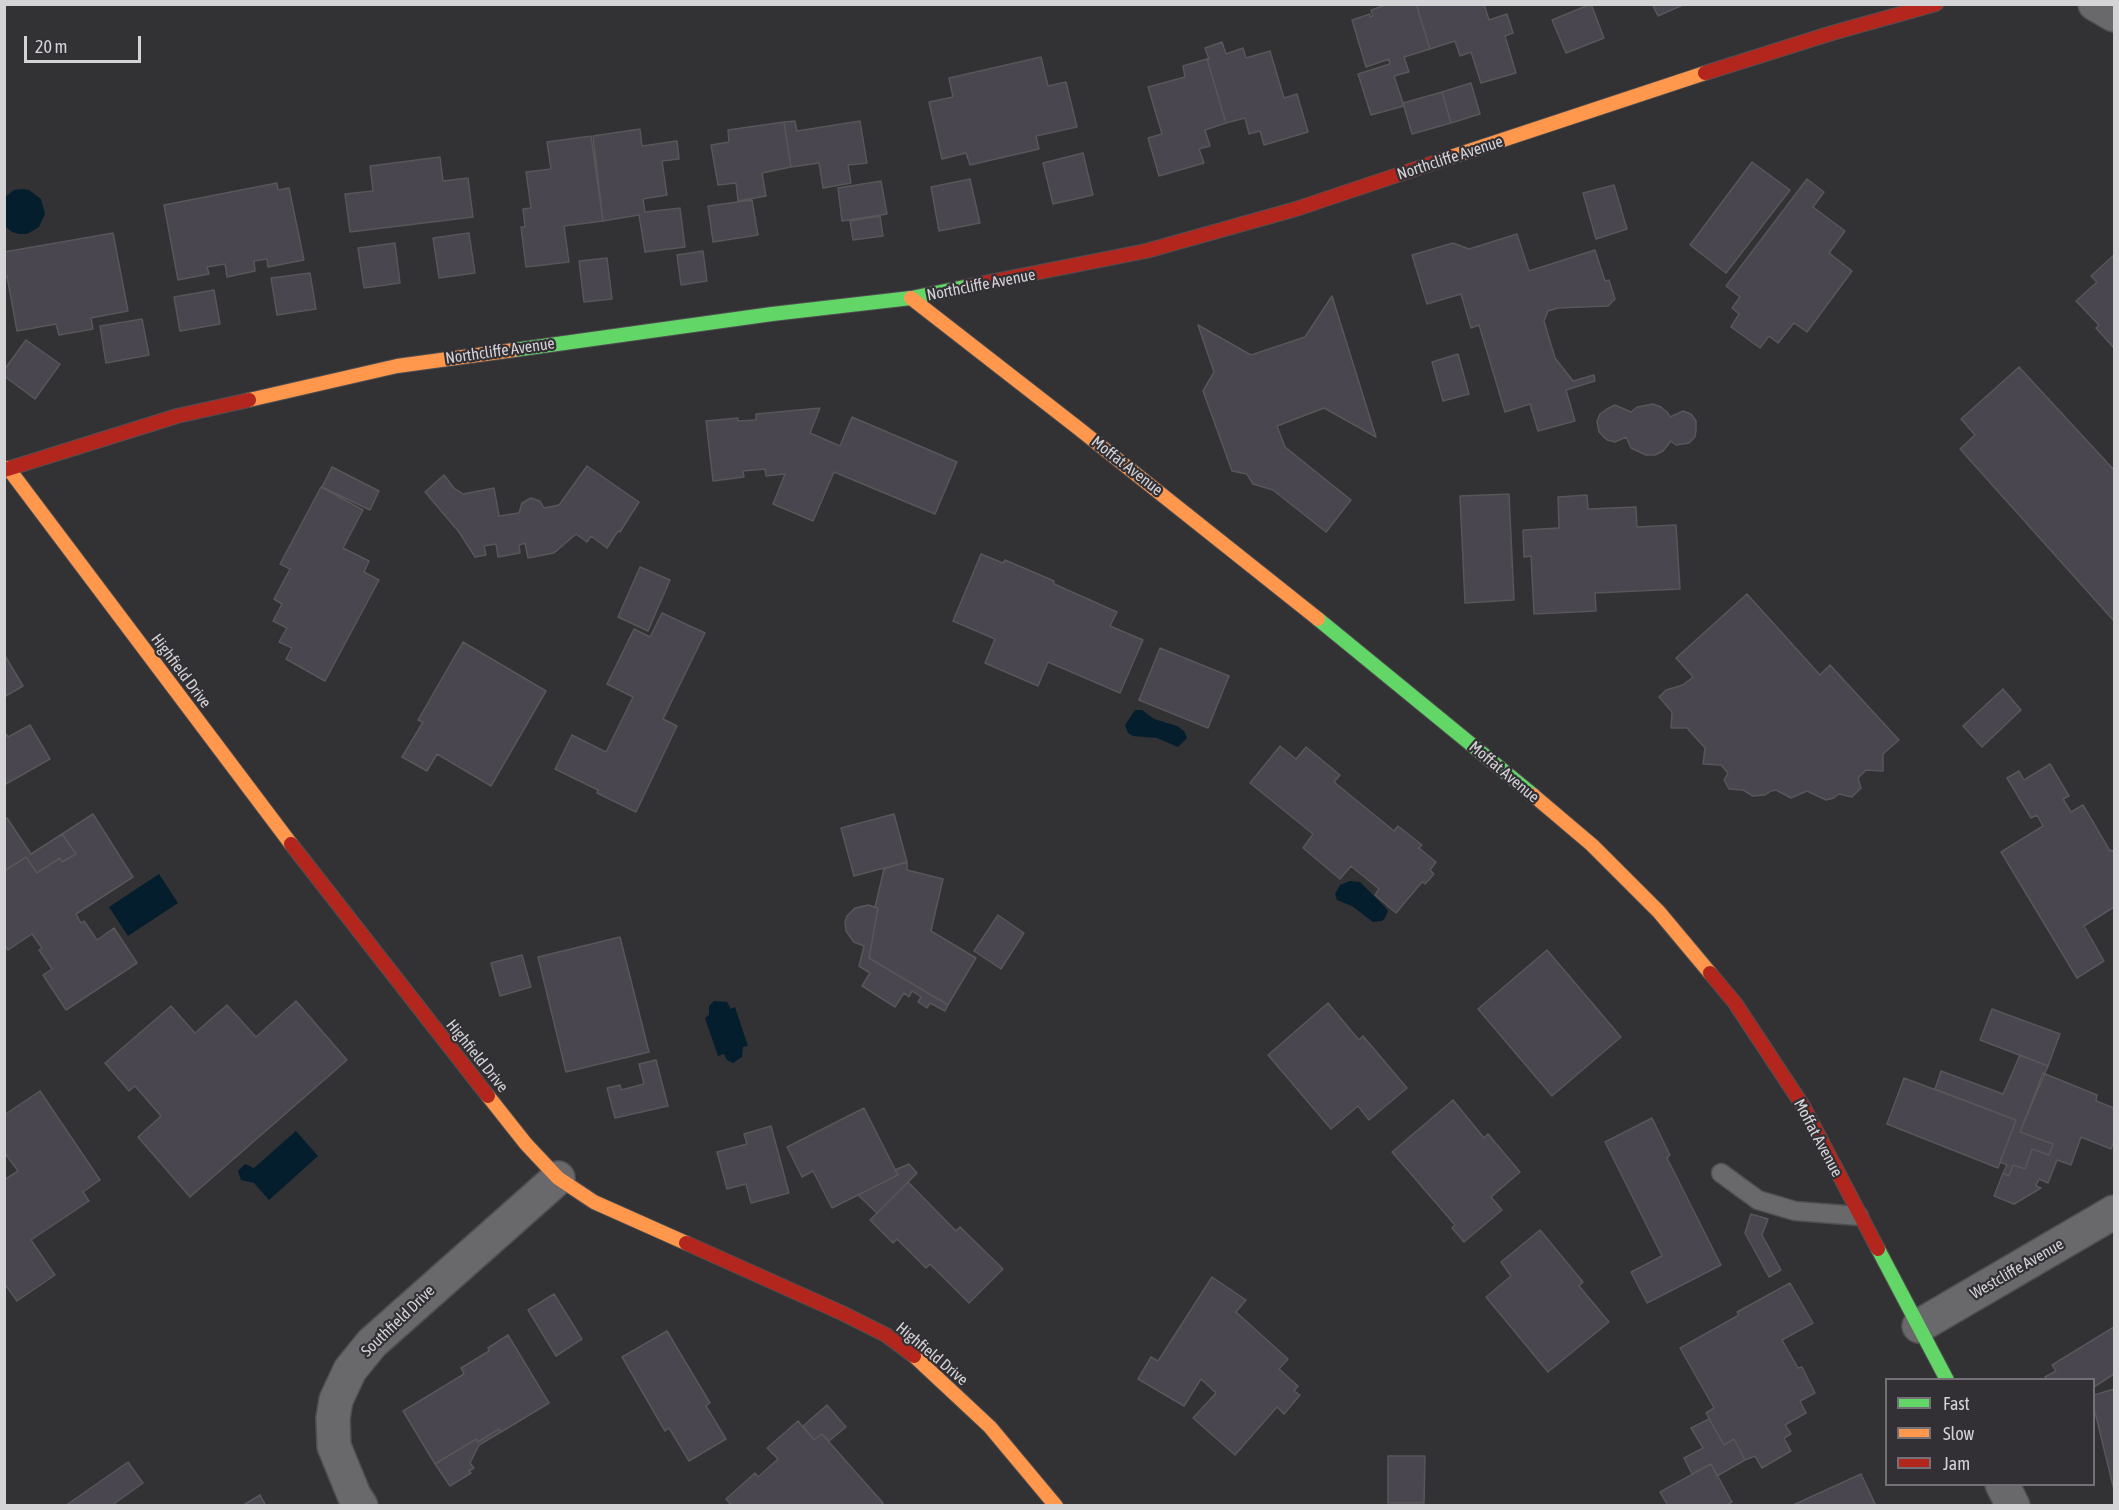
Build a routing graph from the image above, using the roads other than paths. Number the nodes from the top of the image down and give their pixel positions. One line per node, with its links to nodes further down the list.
1 (1936, 4): 4 (street, Northcliffe Avenue)
2 (2094, 4): 3 (street)
3 (2115, 15)
4 (910, 298): 5 (street, Northcliffe Avenue); 9 (street, Moffat Avenue)
5 (6, 469): 7 (street, Highfield Drive)
6 (1720, 1173): 9 (lane)
7 (558, 1178): 13 (street, Southfield Drive); 14 (street, Highfield Drive)
8 (2115, 1212): 10 (street, Westcliffe Avenue)
9 (1859, 1216): 10 (street, Moffat Avenue)
10 (1919, 1326): 11 (street, Moffat Avenue)
11 (1946, 1378)
12 (2003, 1486): 15 (street)
13 (362, 1506)
14 (1056, 1506)
15 (2013, 1506)

